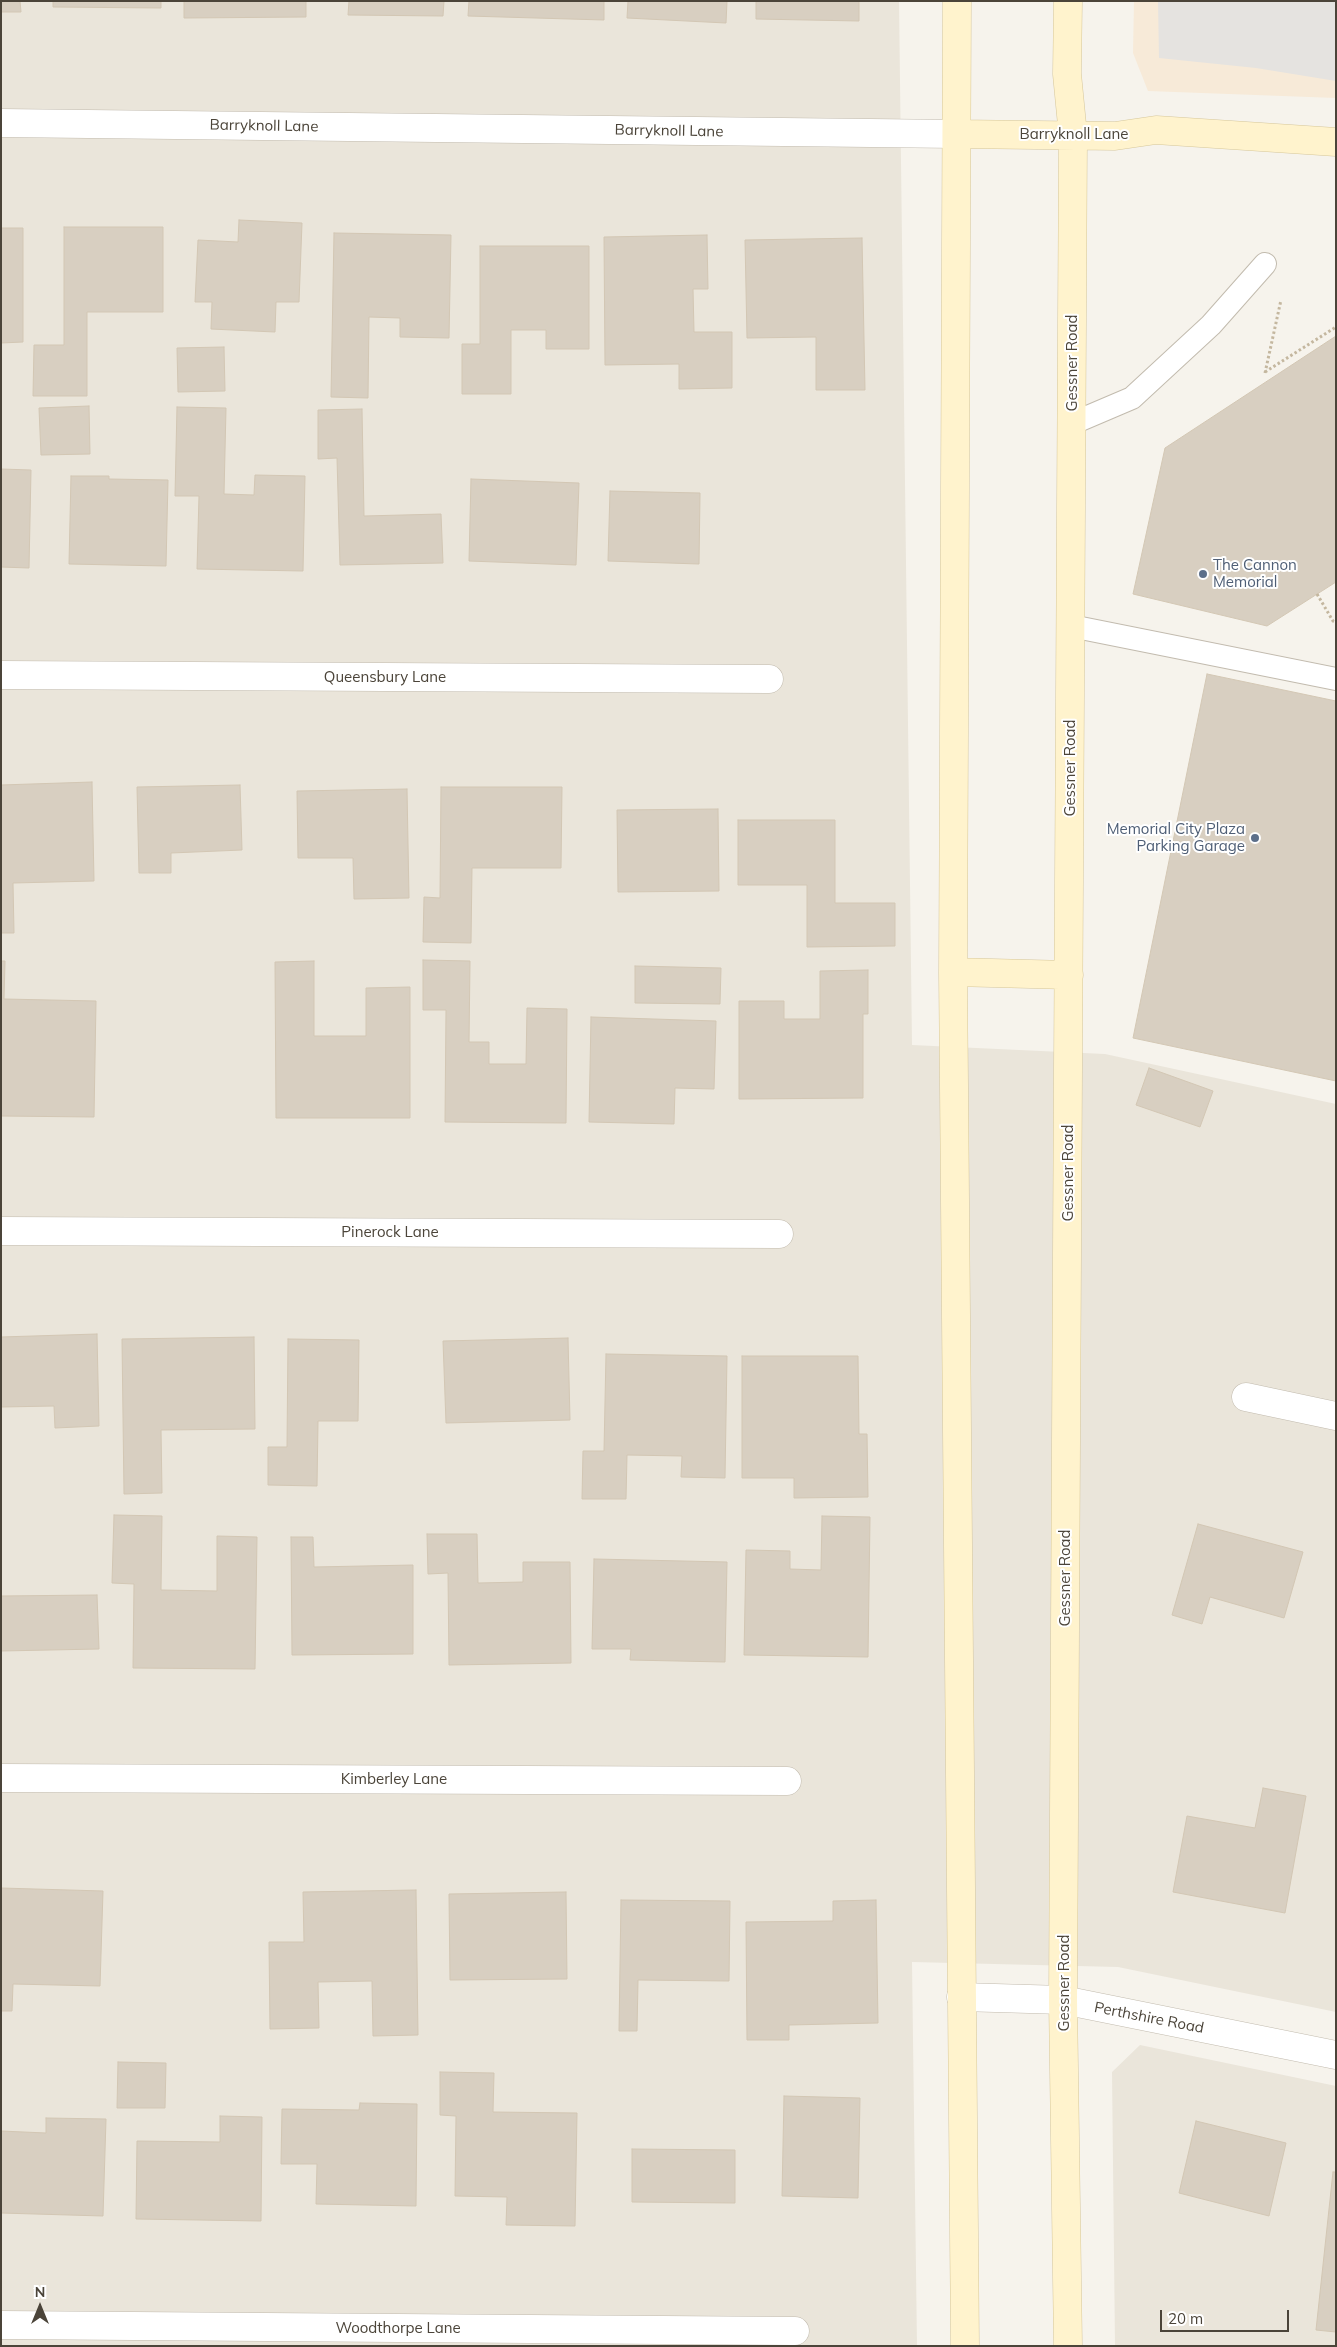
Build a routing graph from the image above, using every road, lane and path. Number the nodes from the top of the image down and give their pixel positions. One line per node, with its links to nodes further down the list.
1 (957, 1): 4 (main road)
2 (1068, 1): 5 (main road, Gessner Road)
3 (1, 123): 4 (street, Barryknoll Lane)
4 (957, 134): 5 (main road, Barryknoll Lane); 17 (main road)
5 (1073, 135): 6 (main road, Barryknoll Lane); 10 (main road, Gessner Road)
6 (1336, 142)
7 (1265, 264): 10 (lane)
8 (1282, 296): 9 (path)
9 (1336, 326)
10 (1071, 424): 13 (main road, Gessner Road)
11 (1317, 594): 12 (path)
12 (1336, 622)
13 (1070, 626): 16 (lane); 18 (main road, Gessner Road)
14 (1, 674): 15 (street, Queensbury Lane)
15 (769, 679)
16 (1336, 679)
17 (953, 972): 18 (main road); 25 (main road)
18 (1069, 975): 26 (main road, Gessner Road)
19 (1, 1231): 20 (street, Pinerock Lane)
20 (779, 1234)
21 (1246, 1397): 22 (street)
22 (1336, 1416)
23 (1, 1778): 24 (street, Kimberley Lane)
24 (786, 1781)
25 (961, 1997): 26 (street, Perthshire Road); 30 (main road)
26 (1063, 2000): 27 (street, Perthshire Road); 31 (main road, Gessner Road)
27 (1336, 2055)
28 (1, 2325): 29 (street, Woodthorpe Lane)
29 (795, 2332)
30 (965, 2346)
31 (1068, 2346)

